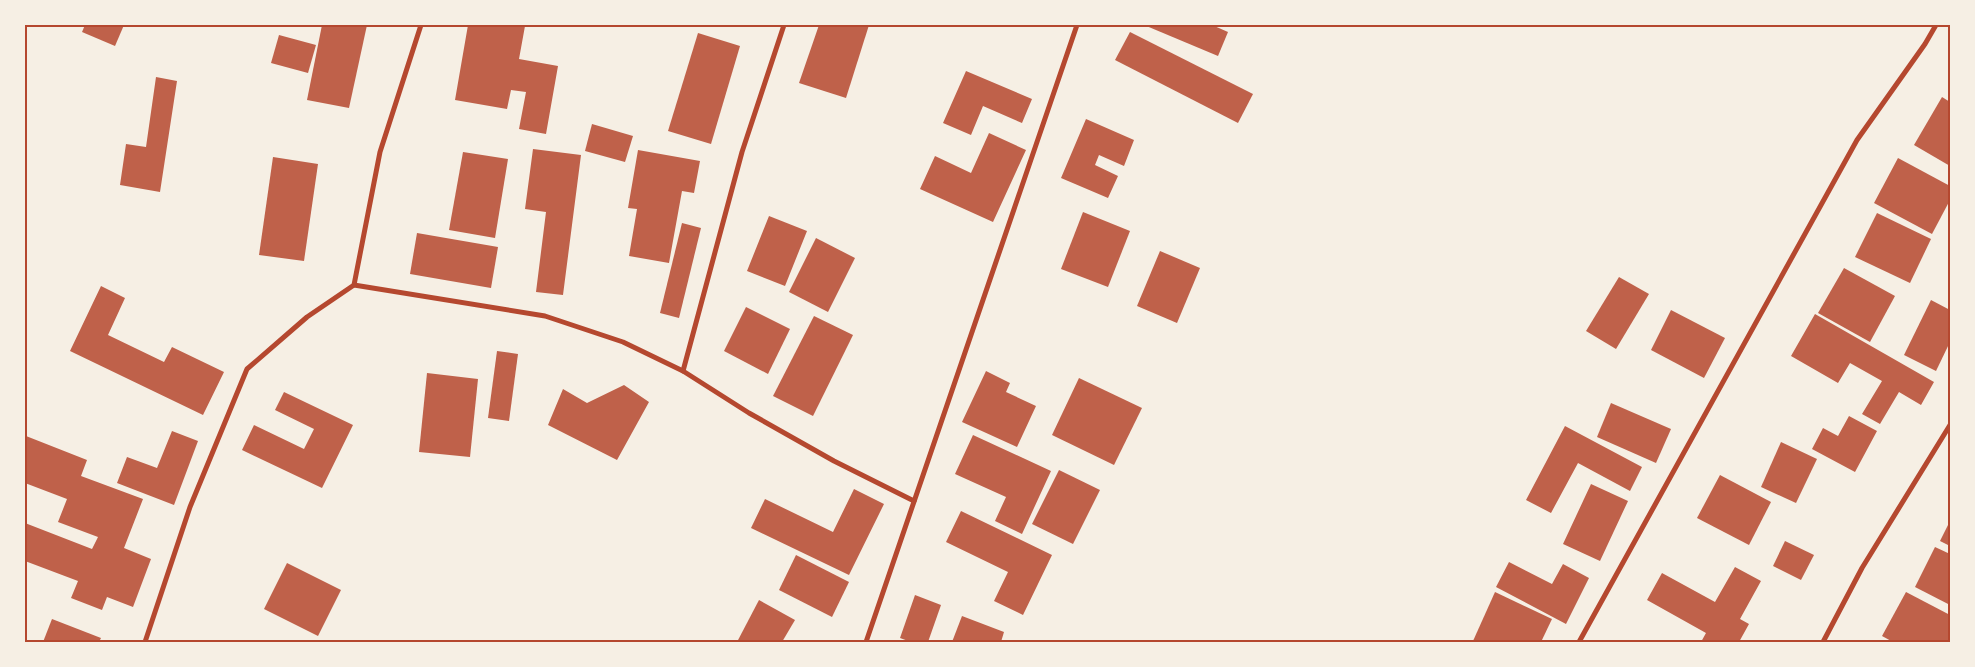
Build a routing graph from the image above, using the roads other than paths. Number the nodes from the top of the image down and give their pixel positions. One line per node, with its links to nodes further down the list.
1 (421, 25): 5 (street)
2 (784, 25): 6 (street)
3 (1077, 25): 8 (street)
4 (1936, 25): 11 (street)
5 (354, 285): 6 (street); 9 (street)
6 (683, 371): 8 (street)
7 (1950, 425): 12 (street)
8 (914, 502): 10 (street)
9 (145, 642)
10 (866, 642)
11 (1579, 642)
12 (1823, 642)

